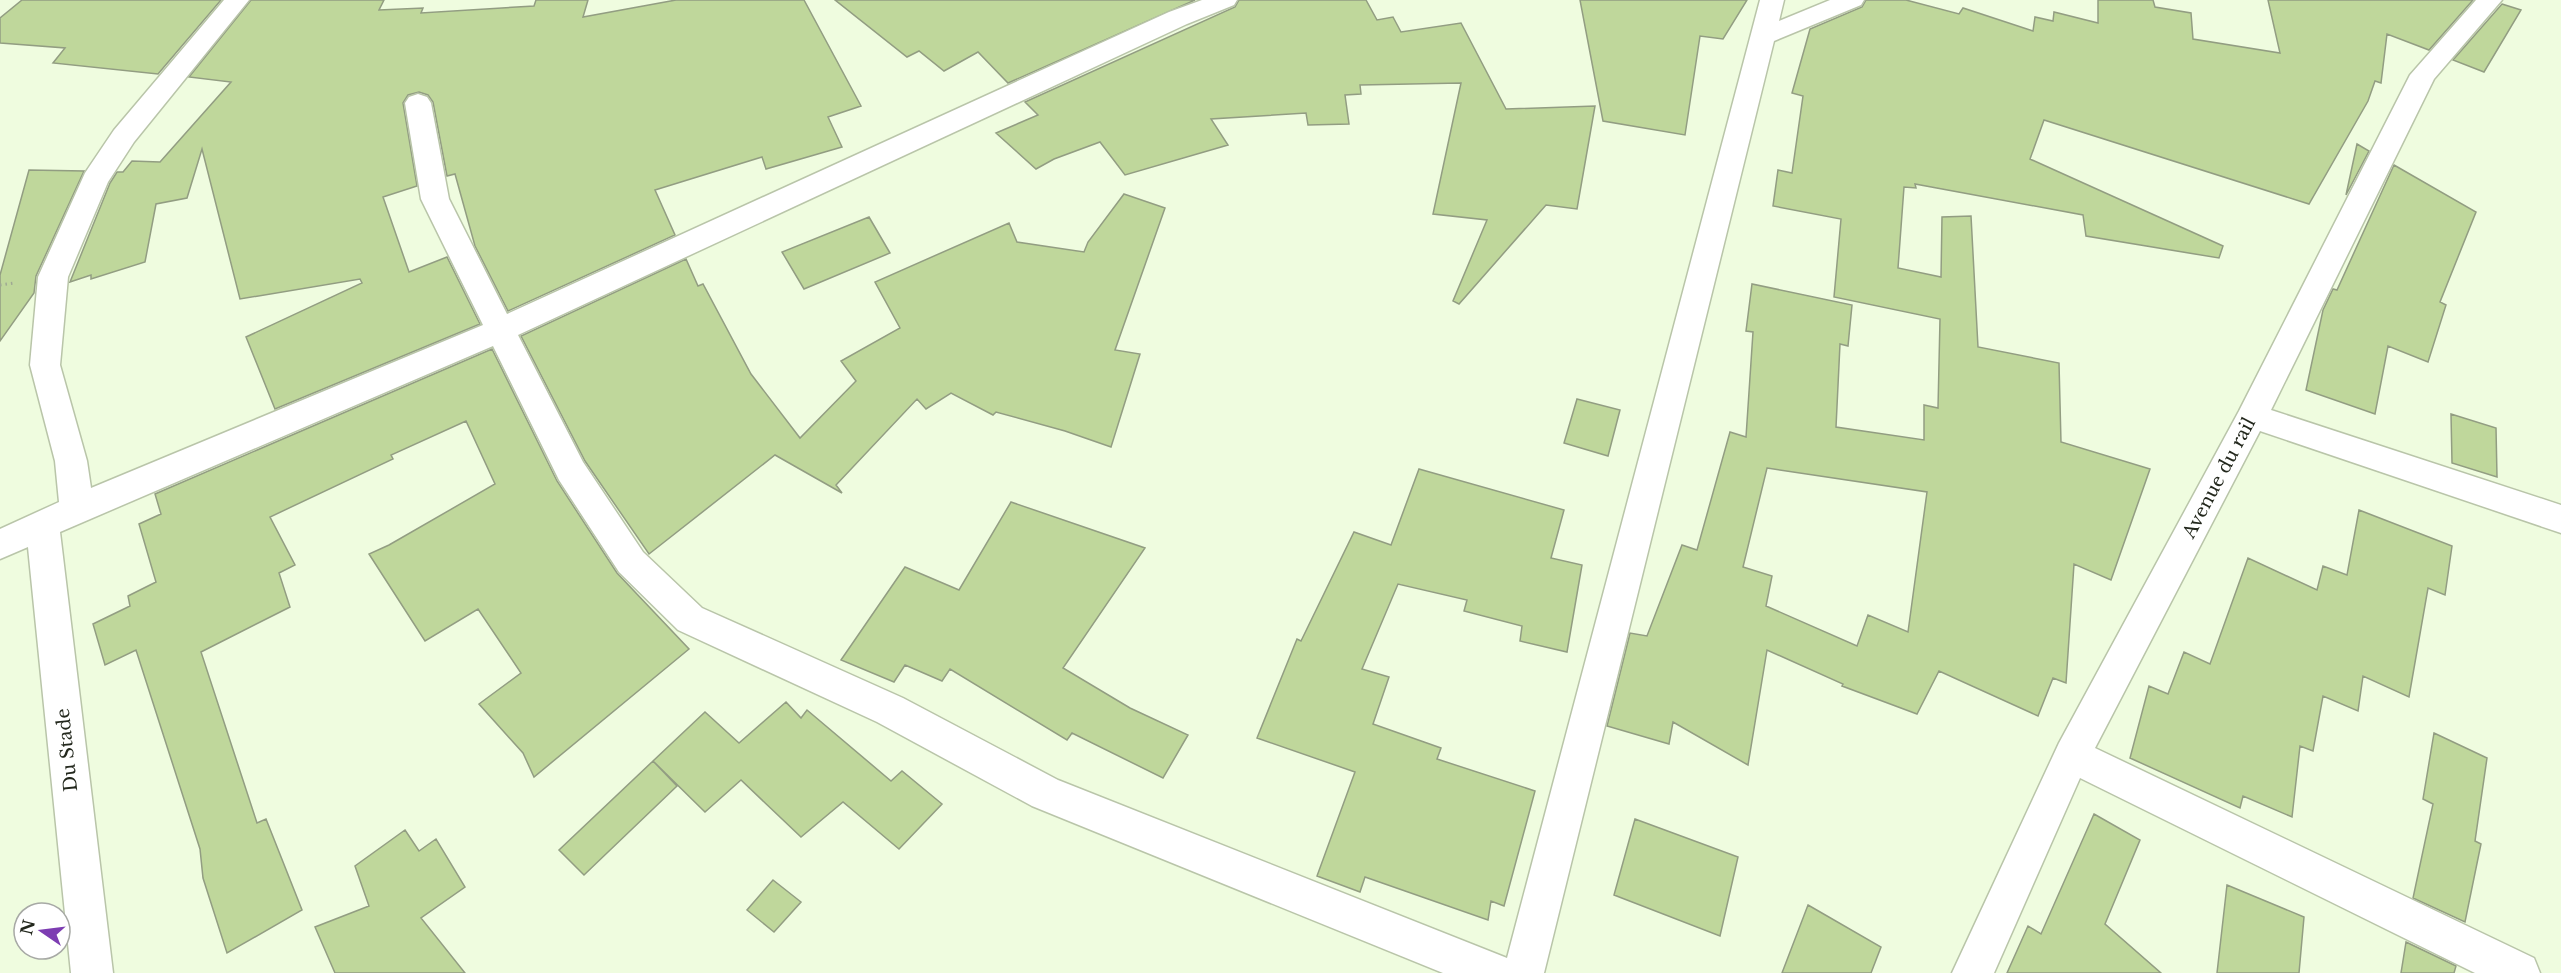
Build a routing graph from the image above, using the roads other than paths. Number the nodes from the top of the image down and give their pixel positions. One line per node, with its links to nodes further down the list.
1 (237, 0): 10 (street)
2 (1225, 0): 8 (street)
3 (1772, 0): 6 (street)
4 (1852, 0): 6 (street)
5 (2490, 0): 9 (street, Avenue du rail)
6 (1762, 37): 17 (street)
7 (418, 103): 8 (street)
8 (501, 330): 10 (street); 16 (street)
9 (2252, 416): 11 (street); 14 (street, Avenue du rail)
10 (77, 509): 12 (street)
11 (2561, 519)
12 (43, 527): 13 (street); 15 (street, Du Stade)
13 (0, 545)
14 (2072, 755): 18 (street, Avenue du rail); 19 (street)
15 (92, 973)
16 (1494, 973)
17 (1523, 973)
18 (1973, 973)
19 (2519, 973)

